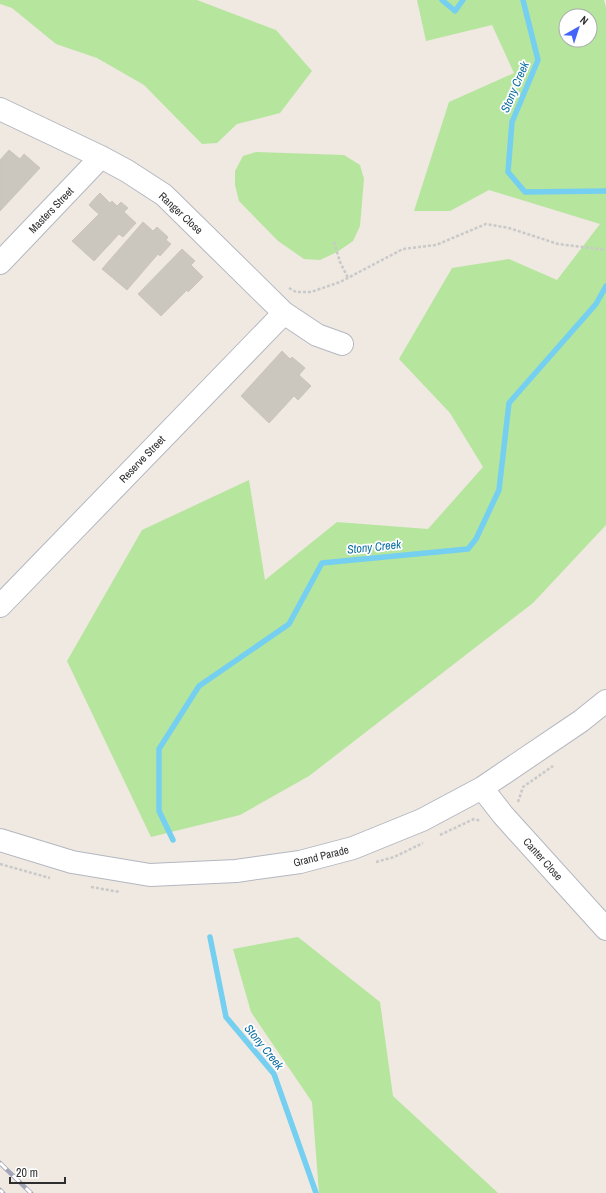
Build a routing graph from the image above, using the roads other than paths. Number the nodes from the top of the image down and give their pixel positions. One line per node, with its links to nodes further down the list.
1 (0, 109): 2 (street, Ranger Close)
2 (101, 157): 3 (street, Masters Street); 4 (street, Ranger Close)
3 (0, 262)
4 (284, 313): 5 (street, Ranger Close); 6 (street, Reserve Street)
5 (342, 344)
6 (0, 606)
7 (606, 701): 8 (street, Grand Parade)
8 (482, 788): 9 (street, Grand Parade); 10 (street, Canter Close)
9 (0, 840)
10 (606, 929)

